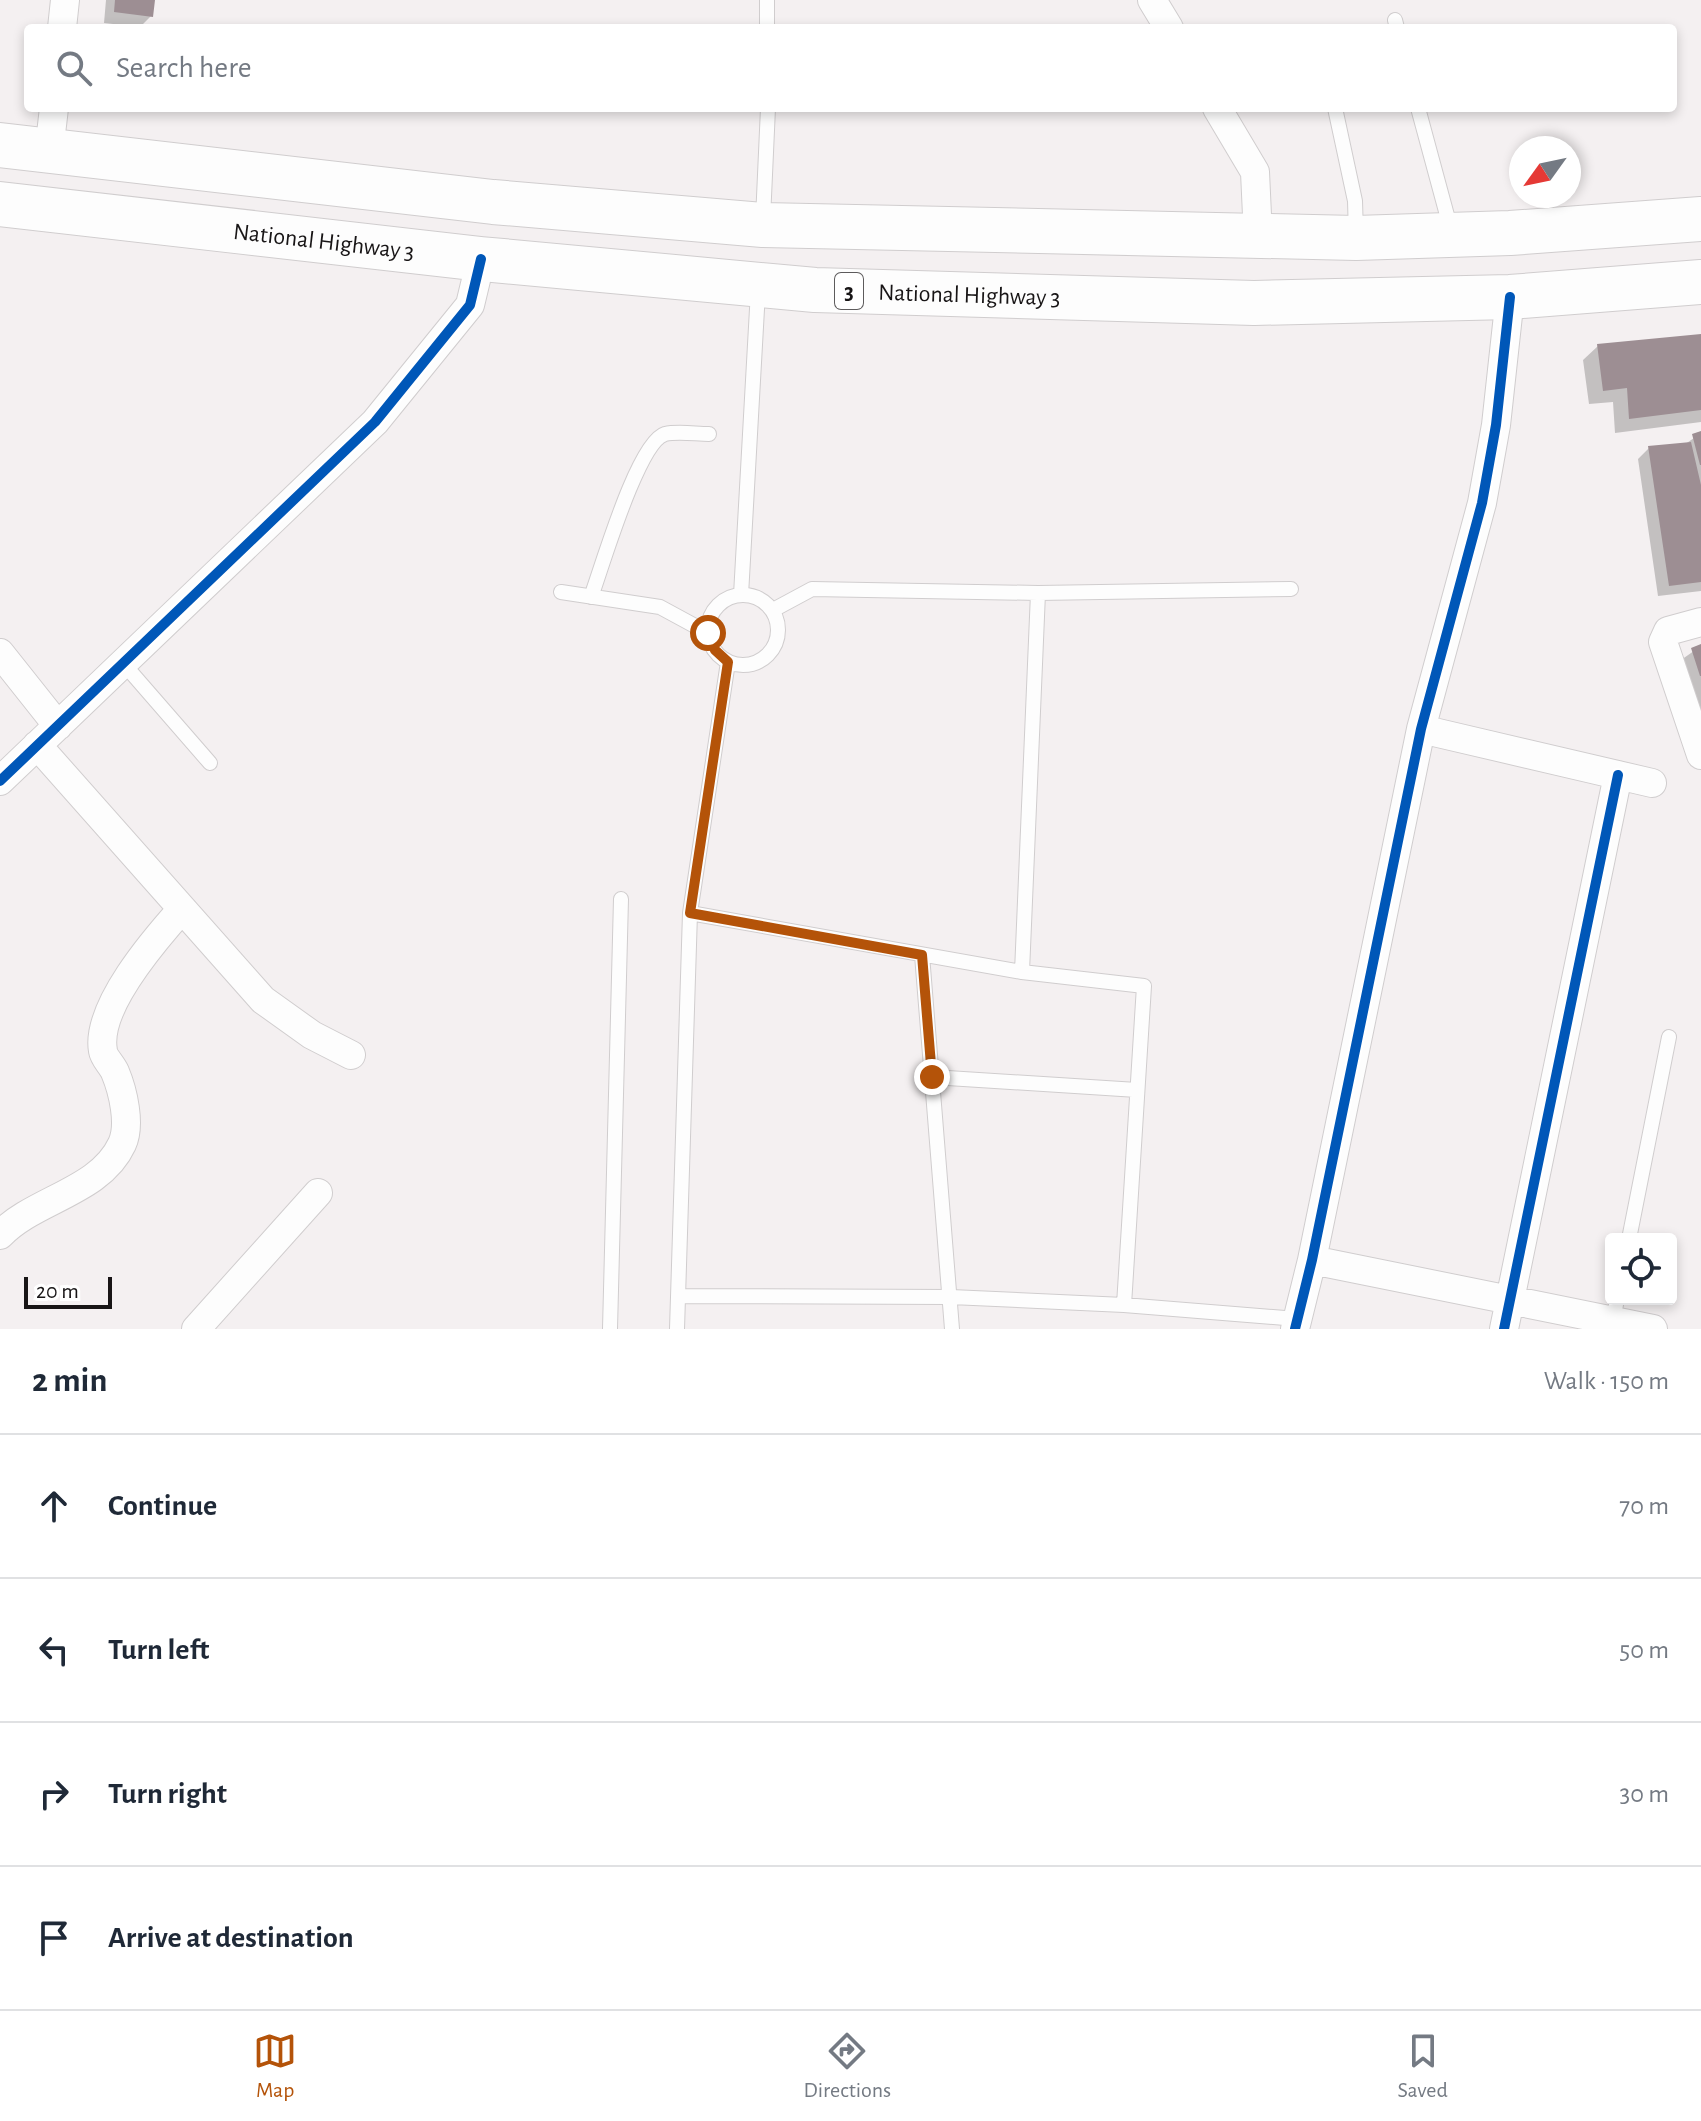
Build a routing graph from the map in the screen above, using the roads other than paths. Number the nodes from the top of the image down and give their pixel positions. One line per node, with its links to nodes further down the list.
1 (65, 0): 4 (street)
2 (767, 0): 5 (lane)
3 (1152, 0): 6 (street)
4 (62, 24)
5 (767, 24)
6 (1167, 24)
7 (54, 112): 13 (street)
8 (768, 112): 16 (lane)
9 (1219, 112): 18 (street)
10 (1336, 112): 19 (lane)
11 (1419, 112): 17 (lane)
12 (0, 145): 13 (highway)
13 (49, 151): 16 (highway)
14 (0, 204): 20 (highway, National Highway 3 / 3)
15 (1701, 219): 17 (highway)
16 (763, 225): 18 (highway)
17 (1452, 235): 19 (highway)
18 (1258, 237): 19 (highway)
19 (1356, 238)
20 (481, 259): 22 (highway, National Highway 3 / 3); 35 (street)
21 (1701, 282): 23 (highway, National Highway 3 / 3)
22 (758, 286): 23 (highway, National Highway 3 / 3); 28 (lane)
23 (1510, 297): 36 (street)
24 (709, 434): 29 (lane)
25 (1291, 589): 27 (lane)
26 (561, 592): 29 (lane)
27 (1038, 593): 30 (lane); 47 (lane)
28 (741, 595): 30 (lane); 32 (lane)
29 (591, 597): 32 (lane)
30 (773, 610): 34 (lane)
31 (1701, 622): 38 (street)
32 (708, 633): 34 (lane)
33 (0, 653): 37 (street)
34 (728, 662): 45 (lane)
35 (123, 663): 37 (street); 39 (lane)
36 (1421, 729): 40 (street); 55 (street)
37 (48, 736): 41 (street); 44 (street)
38 (1701, 755)
39 (210, 763)
40 (1618, 775): 42 (street); 58 (street)
41 (0, 781)
42 (1652, 783)
43 (621, 899): 63 (lane)
44 (182, 909): 49 (street); 54 (street)
45 (690, 913): 46 (lane); 56 (lane)
46 (922, 955): 47 (lane); 50 (lane)
47 (1022, 972): 51 (lane)
48 (1669, 1037): 53 (lane)
49 (351, 1055)
50 (932, 1077): 51 (lane); 57 (lane)
51 (1137, 1090): 59 (lane)
52 (318, 1193): 62 (street)
53 (1630, 1233)
54 (0, 1235)
55 (1312, 1260): 58 (street); 61 (street)
56 (678, 1296): 57 (lane); 64 (lane)
57 (951, 1297): 59 (lane); 65 (lane)
58 (1509, 1301): 60 (street); 66 (street)
59 (1124, 1305): 61 (lane)
60 (1615, 1310): 67 (street)
61 (1296, 1324)
62 (196, 1329)
63 (610, 1329)
64 (677, 1329)
65 (952, 1329)
66 (1504, 1329)
67 (1653, 1329)

